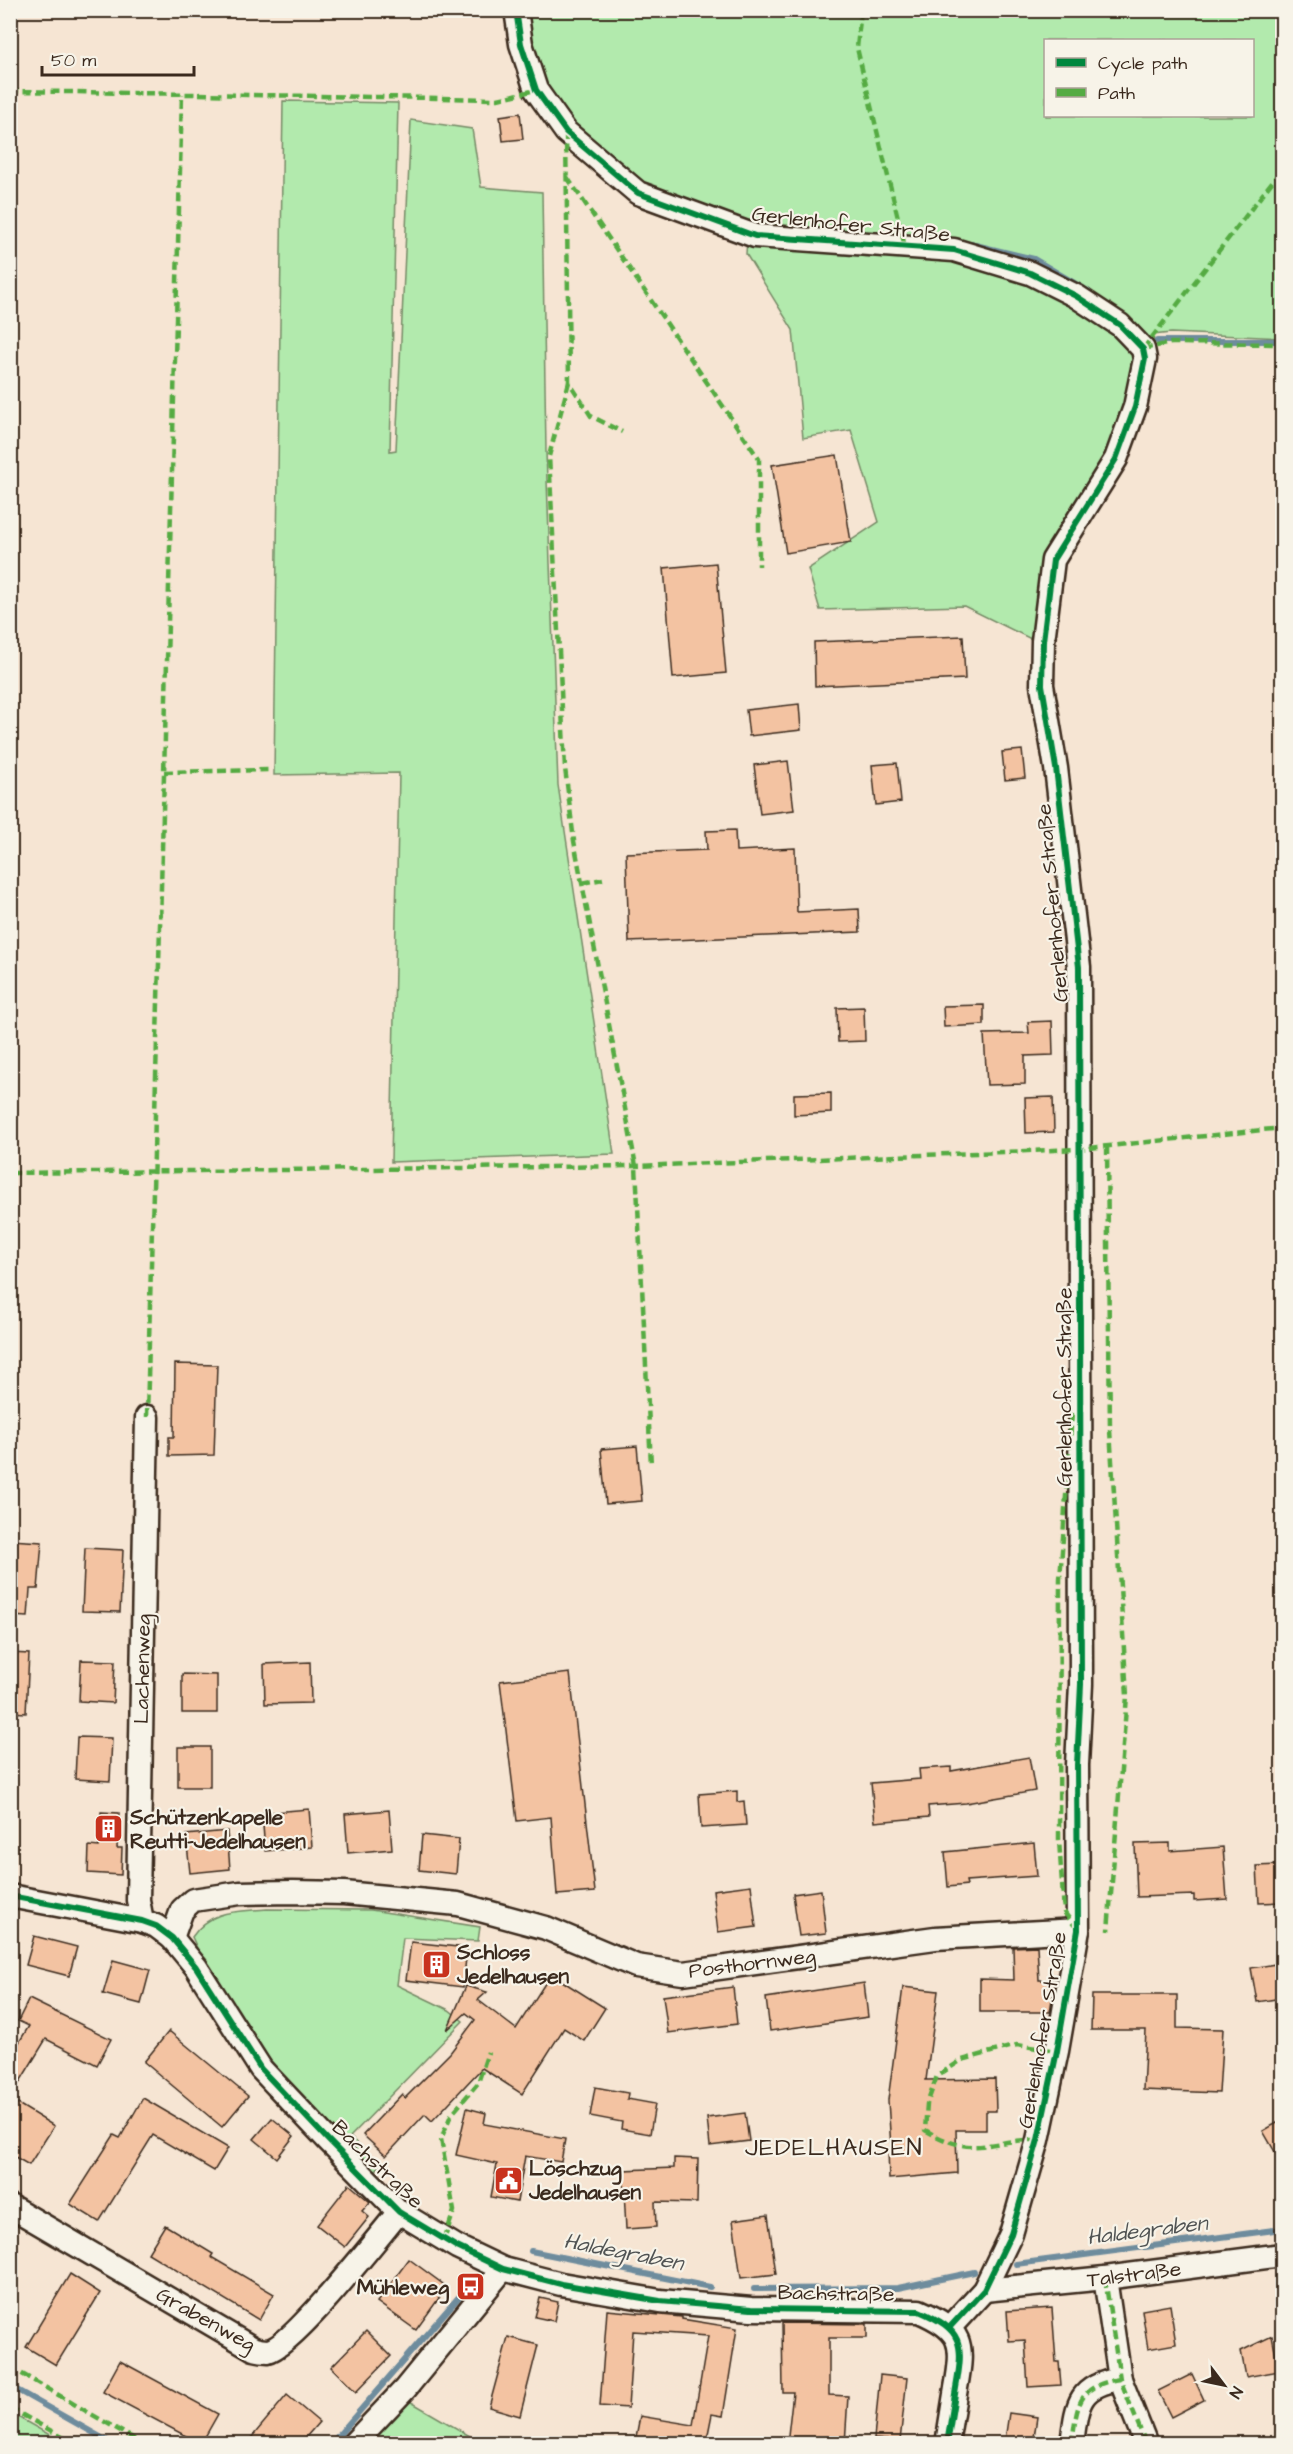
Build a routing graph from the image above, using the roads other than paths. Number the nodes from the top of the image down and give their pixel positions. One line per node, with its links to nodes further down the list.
1 (516, 10): 5 (street, Gerlenhofer Straße)
2 (147, 1417): 4 (street, Lachenweg)
3 (10, 1896): 4 (street, Bachstraße)
4 (142, 1922): 6 (street, Bachstraße)
5 (1078, 1930): 6 (street, Posthornweg); 12 (street, Gerlenhofer Straße)
6 (172, 1938): 8 (street, Bachstraße)
7 (10, 2206): 8 (street, Grabenweg)
8 (399, 2212): 10 (street, Bachstraße)
9 (1282, 2255): 11 (street, Talstraße)
10 (503, 2269): 13 (street, Bachstraße); 15 (street)
11 (1105, 2278): 12 (street, Talstraße); 14 (street)
12 (984, 2290): 13 (street, Gerlenhofer Straße)
13 (949, 2328): 16 (street)
14 (1120, 2379): 17 (street); 18 (street)
15 (353, 2444)
16 (947, 2444)
17 (1072, 2444)
18 (1146, 2444)

